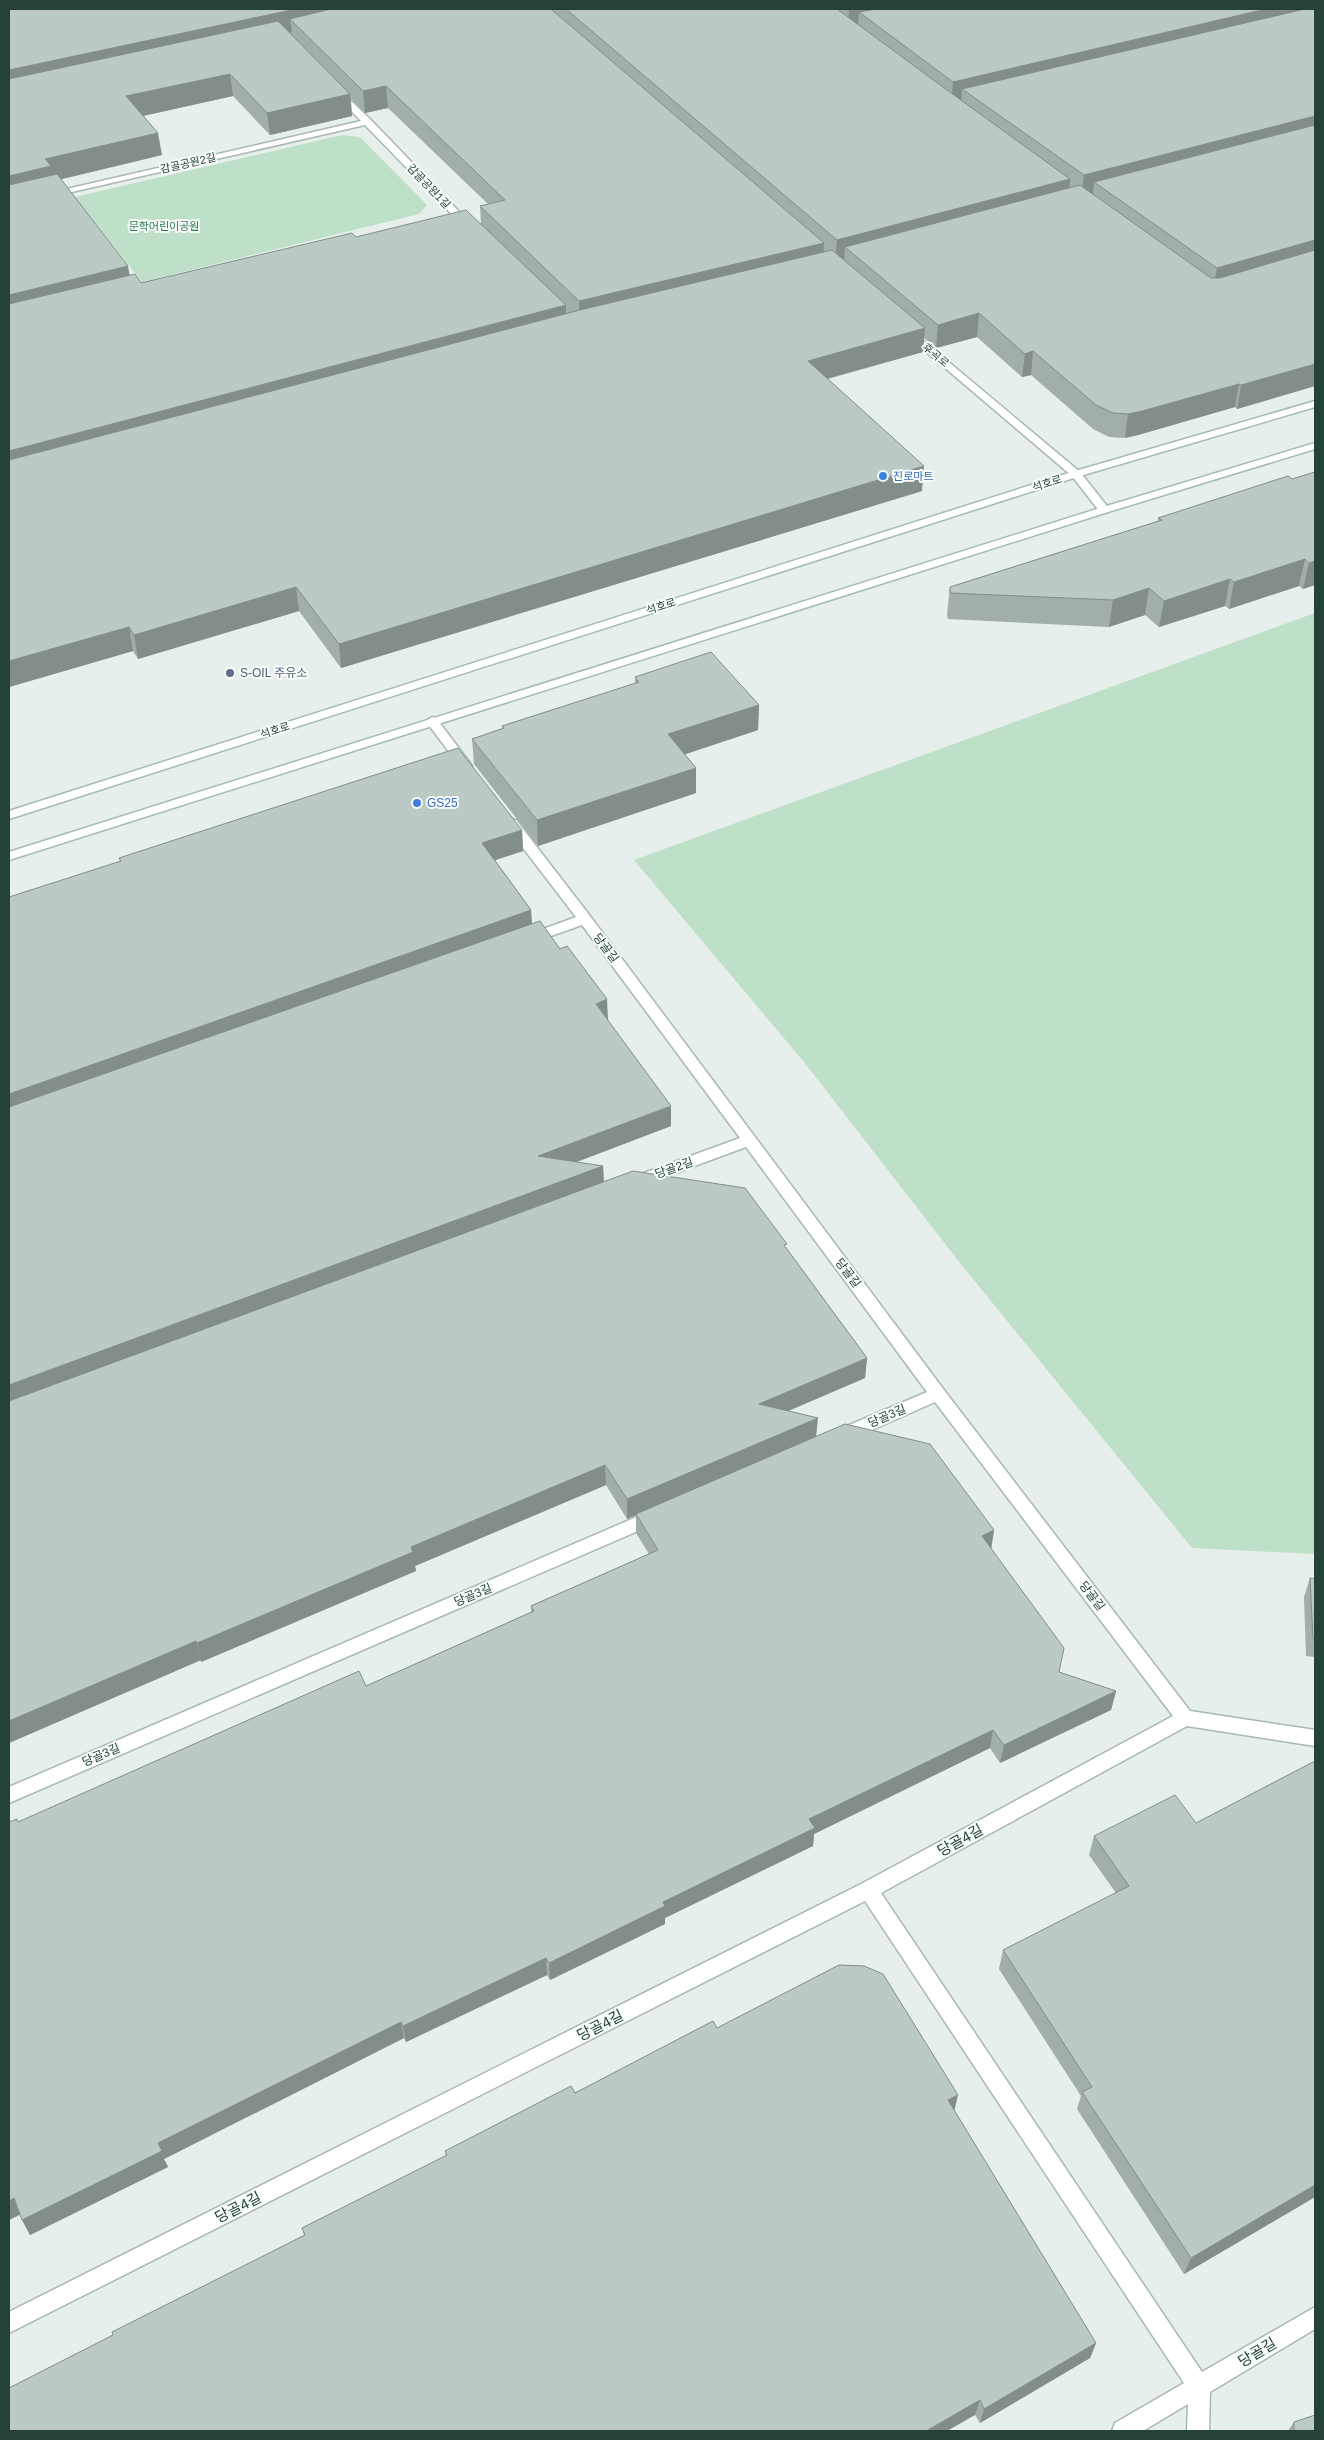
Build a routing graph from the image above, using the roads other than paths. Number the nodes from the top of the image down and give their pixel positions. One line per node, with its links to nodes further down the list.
1 (333, 87): 2 (street, 감골공원1길)
2 (368, 122): 3 (street, 감골공원2길); 4 (street, 감골공원1길)
3 (38, 197)
4 (478, 235)
5 (901, 326): 8 (street, 후곡로)
6 (1315, 404): 8 (street, 석호로)
7 (1315, 446): 9 (street)
8 (1076, 474): 9 (street, 후곡로); 13 (street, 석호로)
9 (1104, 510): 10 (street)
10 (432, 721): 11 (street); 14 (street)
11 (475, 777)
12 (499, 808): 15 (street, 당골길)
13 (9, 815)
14 (9, 856)
15 (584, 919): 16 (street); 17 (street, 당골길)
16 (520, 942)
17 (749, 1140): 18 (street, 당골2길); 19 (street, 당골길)
18 (627, 1185)
19 (938, 1394): 20 (street, 당골3길); 22 (street, 당골길)
20 (829, 1441)
21 (674, 1508): 24 (street, 당골3길)
22 (1185, 1718): 23 (street); 25 (street, 당골4길)
23 (1315, 1738)
24 (9, 1795)
25 (868, 1890): 27 (street, 당골4길); 28 (street)
26 (1315, 2317): 28 (street, 당골길)
27 (9, 2323)
28 (1199, 2387): 29 (street, 당골길); 30 (street)
29 (1123, 2431)
30 (1198, 2431)

